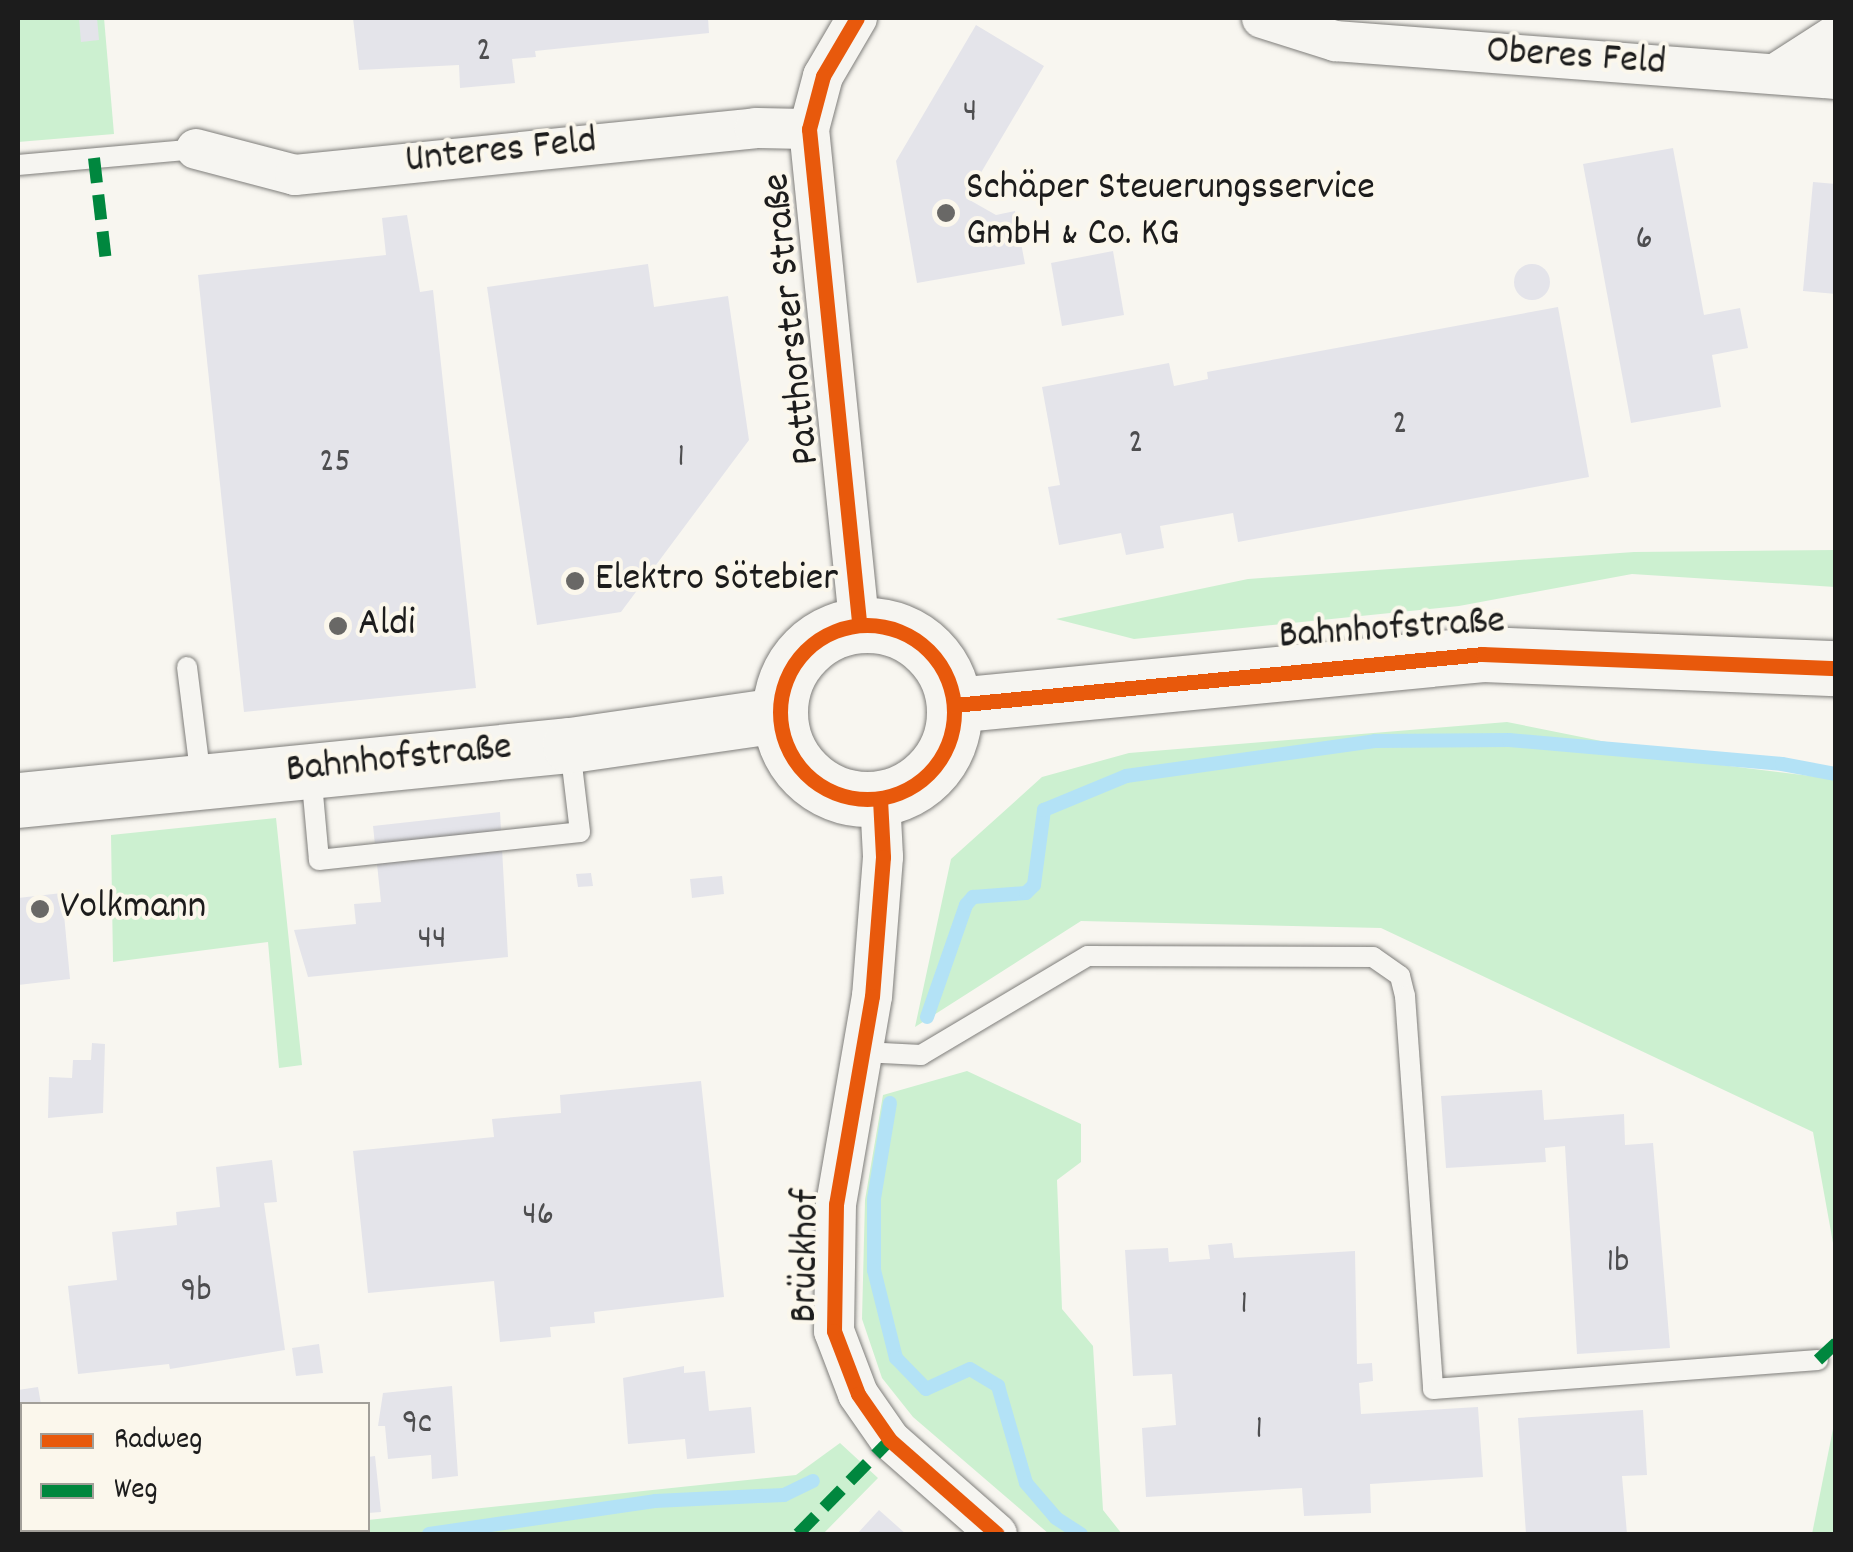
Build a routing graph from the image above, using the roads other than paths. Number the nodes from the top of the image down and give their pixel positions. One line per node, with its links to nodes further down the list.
1 (857, 18): 6 (street, Patthorster Straße)
2 (1262, 18): 4 (street, Oberes Feld)
3 (1836, 35): 4 (street)
4 (1775, 74): 5 (street, Oberes Feld)
5 (1836, 78)
6 (809, 129): 7 (street, Unteres Feld); 9 (street, Patthorster Straße)
7 (196, 149): 8 (lane)
8 (18, 165)
9 (859, 624): 12 (street); 13 (street)
10 (188, 667): 16 (lane)
11 (1836, 668): 12 (street, Bahnhofstraße)
12 (954, 705): 17 (street)
13 (779, 715): 14 (street, Bahnhofstraße); 17 (street)
14 (570, 745): 15 (street, Bahnhofstraße); 15 (lane)
15 (311, 770): 16 (street, Bahnhofstraße)
16 (202, 781): 18 (street, Bahnhofstraße)
17 (880, 799): 19 (street, Brückhof)
18 (18, 800)
19 (864, 1052): 20 (lane); 21 (street, Brückhof)
20 (1818, 1360)
21 (998, 1534)

